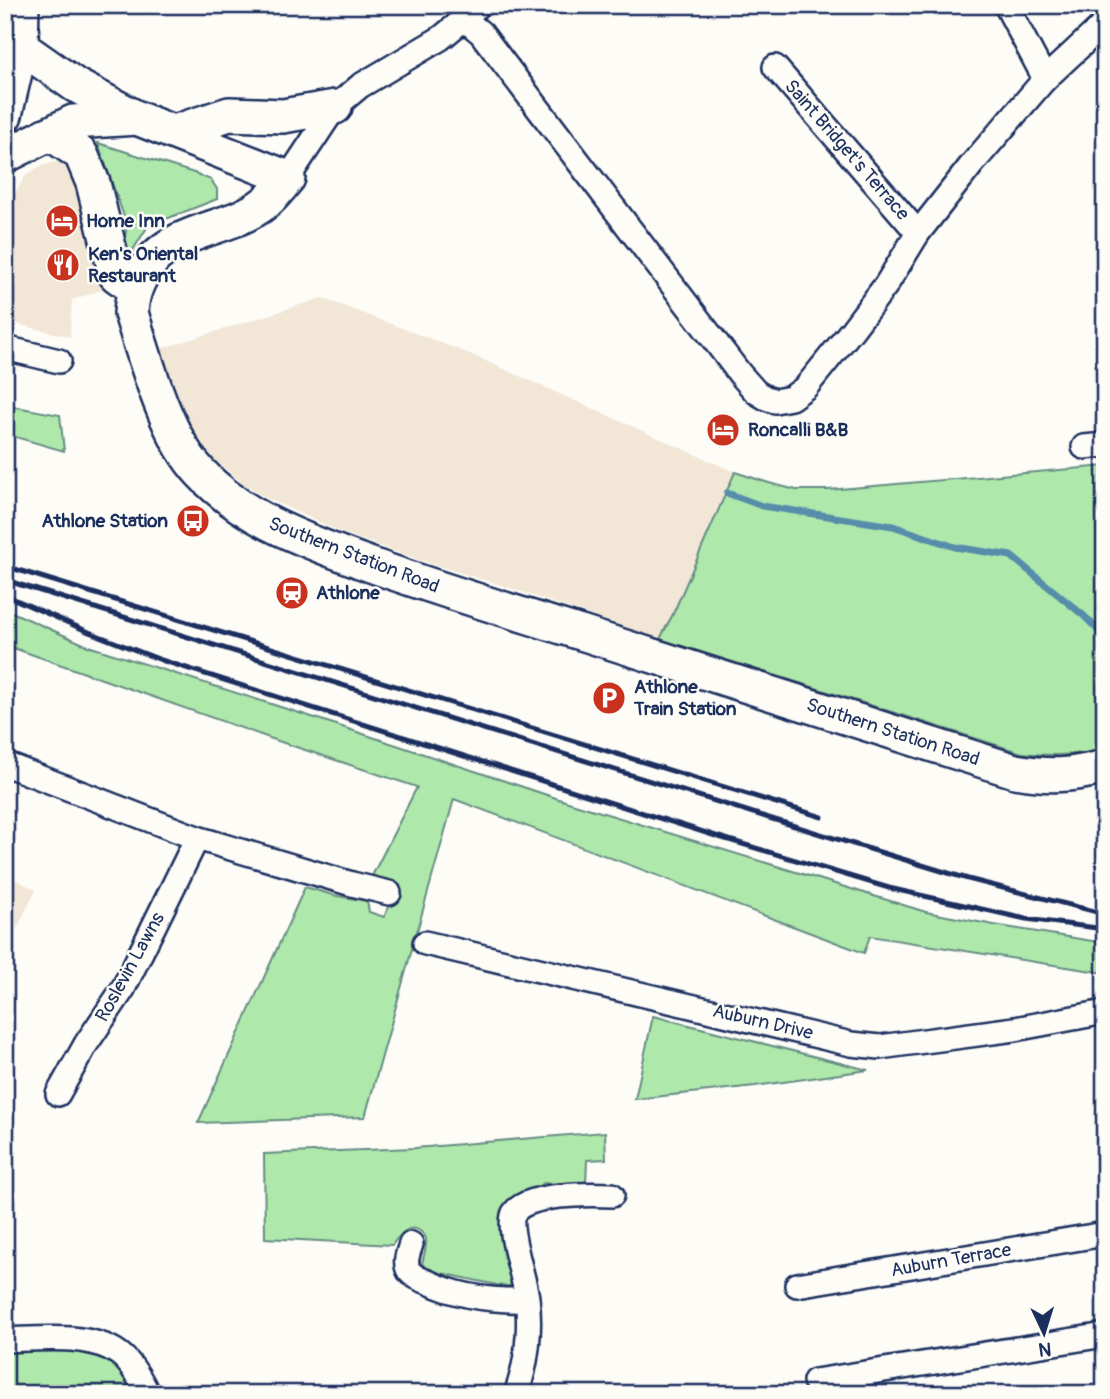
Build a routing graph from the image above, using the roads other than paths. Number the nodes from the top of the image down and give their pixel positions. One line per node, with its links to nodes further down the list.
1 (22, 5): 5 (street)
2 (1006, 5): 7 (street)
3 (471, 12): 8 (street); 15 (street)
4 (1105, 23): 7 (street)
5 (13, 43): 9 (street); 10 (street)
6 (775, 67): 15 (street, Saint Bridget's Terrace)
7 (1045, 79): 15 (street)
8 (335, 107): 11 (street); 14 (street)
9 (5, 115)
10 (137, 118): 11 (street); 12 (street)
11 (174, 132): 14 (street)
12 (45, 135): 13 (street); 16 (street)
13 (5, 156)
14 (288, 178): 16 (street)
15 (918, 233)
16 (134, 288): 20 (street, Southern Station Road)
17 (5, 348): 18 (street)
18 (59, 361)
19 (5, 764): 21 (street)
20 (1105, 767)
21 (197, 838): 22 (street); 25 (street, Roslevin Lawns)
22 (389, 893)
23 (425, 943): 24 (street, Auburn Drive)
24 (1105, 1012)
25 (58, 1094)
26 (612, 1195): 30 (street)
27 (1105, 1234): 29 (street, Auburn Terrace)
28 (411, 1244): 30 (street)
29 (797, 1286)
30 (527, 1300): 35 (street)
31 (1105, 1335): 33 (street)
32 (5, 1340): 34 (street)
33 (815, 1381)
34 (148, 1394)
35 (516, 1394)

